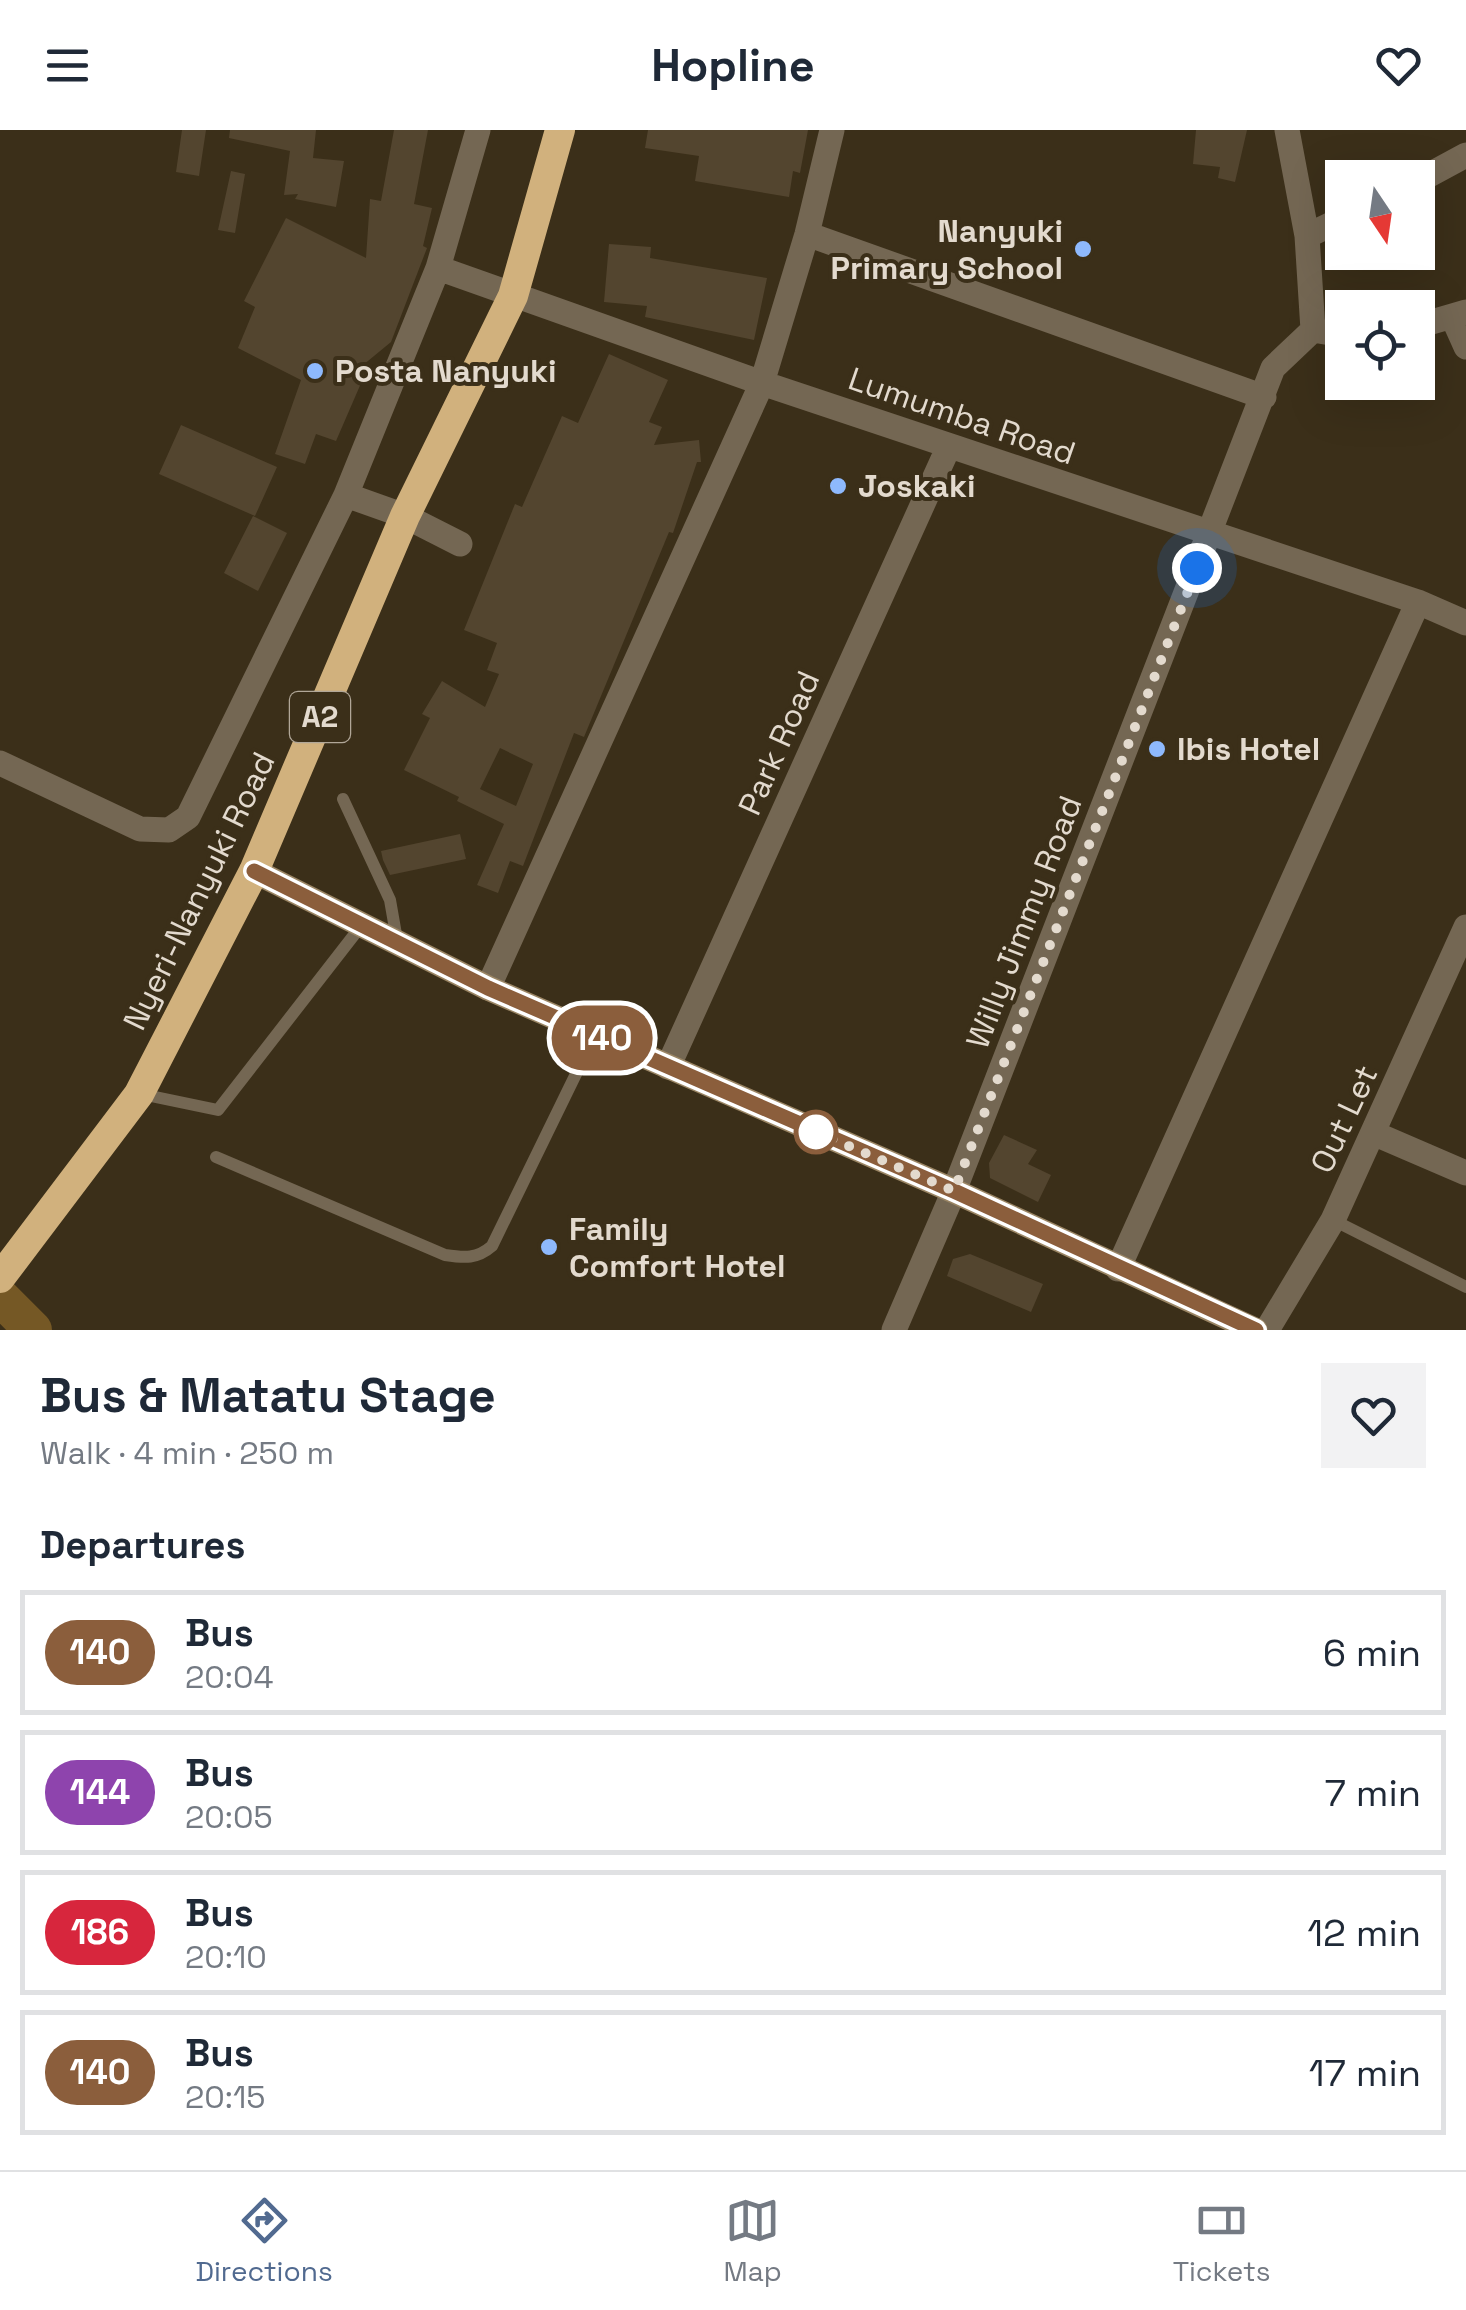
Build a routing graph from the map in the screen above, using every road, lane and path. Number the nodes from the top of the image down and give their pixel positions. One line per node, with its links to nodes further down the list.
1 (478, 130): 10 (street)
2 (560, 130): 11 (highway, Nyeri-Nanyuki Road / A2)
3 (832, 130): 8 (street)
4 (1287, 130): 9 (street)
5 (1466, 155): 6 (street)
6 (1435, 172)
7 (1325, 227): 9 (street)
8 (807, 234): 17 (street); 18 (street)
9 (1306, 236): 14 (street)
10 (438, 268): 11 (street, Lumumba Road); 20 (street)
11 (512, 296): 17 (street, Lumumba Road); 21 (highway, Nyeri-Nanyuki Road / A2)
12 (1460, 315): 13 (street); 16 (street)
13 (1435, 322)
14 (1312, 330): 15 (street); 18 (street, Willy Jimmy Road)
15 (1325, 332)
16 (1466, 346)
17 (762, 383): 19 (street, Lumumba Road); 32 (street)
18 (1264, 397): 22 (street, Willy Jimmy Road)
19 (948, 446): 22 (street, Lumumba Road); 34 (street, Park Road)
20 (346, 495): 21 (street); 26 (street)
21 (405, 516): 23 (street); 28 (highway, Nyeri-Nanyuki Road / A2)
22 (1209, 535): 24 (street, Lumumba Road); 39 (street, Willy Jimmy Road)
23 (460, 544)
24 (1418, 602): 25 (street, Lumumba Road); 41 (street)
25 (1466, 623)
26 (0, 764)
27 (343, 799): 31 (lane)
28 (254, 871): 29 (main road); 35 (highway, Nyeri-Nanyuki Road / A2)
29 (362, 926): 31 (main road); 35 (lane)
30 (1466, 927): 36 (street, Out Let)
31 (398, 944): 32 (main road)
32 (488, 988): 33 (main road)
33 (595, 1035): 34 (main road); 37 (lane)
34 (668, 1067): 39 (main road)
35 (138, 1094): 42 (highway, Nyeri-Nanyuki Road / A2)
36 (1373, 1133): 38 (street); 40 (street, Out Let)
37 (216, 1157)
38 (1466, 1173)
39 (954, 1191): 41 (main road); 44 (street, Willy Jimmy Road)
40 (1333, 1220): 43 (lane); 46 (street, Out Let)
41 (1118, 1270): 45 (main road)
42 (4, 1273)
43 (1466, 1287)
44 (894, 1330)
45 (1256, 1330)
46 (1267, 1330)

